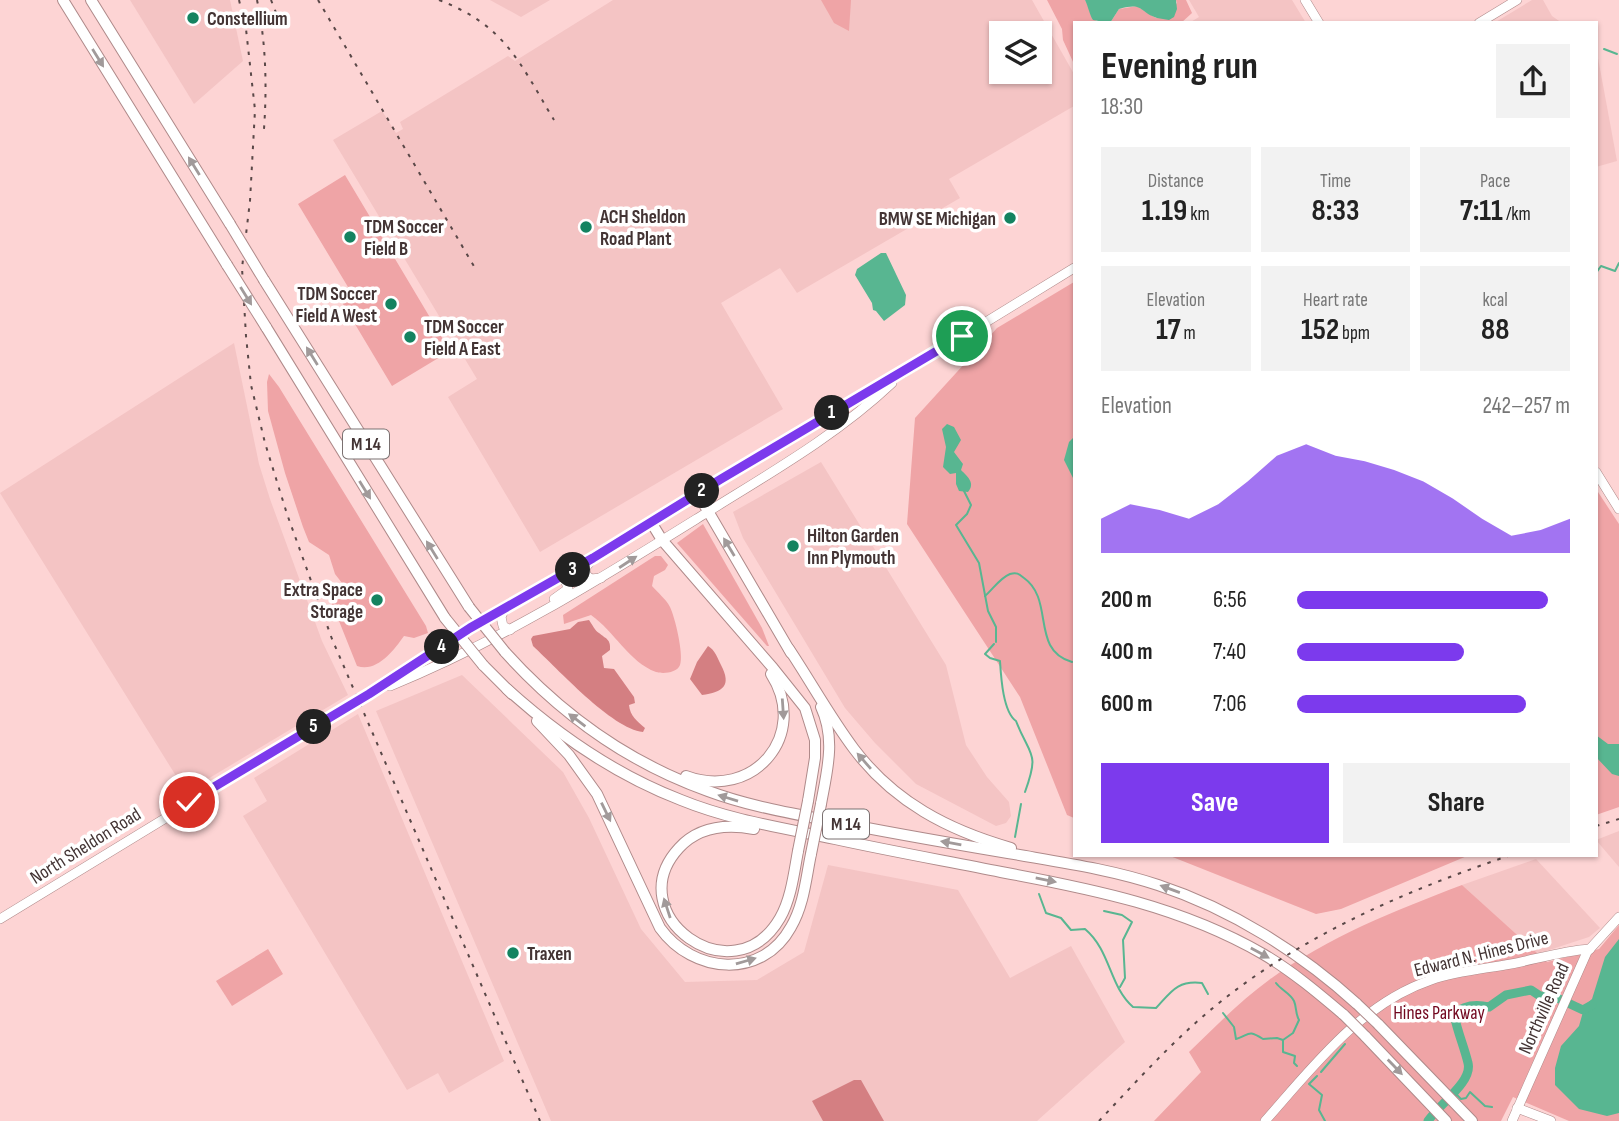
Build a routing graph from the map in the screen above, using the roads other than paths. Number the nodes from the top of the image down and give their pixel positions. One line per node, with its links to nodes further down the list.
1 (63, 0): 27 (highway, M 14, one-way to 27, bridge)
2 (92, 0): 29 (highway, M 14, one-way to 2, bridge)
3 (1305, 0): 5 (main road)
4 (1517, 0): 6 (main road)
5 (1318, 21)
6 (1482, 21)
7 (1073, 269): 8 (main road, North Sheldon Road)
8 (903, 373): 9 (main road, North Sheldon Road); 10 (main road, North Sheldon Road)
9 (783, 442): 10 (main road); 12 (main road, North Sheldon Road)
10 (797, 457): 14 (main road, North Sheldon Road)
11 (1598, 475): 15 (main road)
12 (721, 479): 13 (main road, North Sheldon Road); 14 (main road)
13 (698, 494): 16 (highway); 17 (main road, North Sheldon Road)
14 (728, 499): 16 (main road, North Sheldon Road)
15 (1619, 509)
16 (708, 511): 18 (main road, North Sheldon Road); 26 (highway, one-way to 16)
17 (651, 522): 18 (highway); 19 (main road, North Sheldon Road)
18 (662, 540): 21 (main road, North Sheldon Road, one-way to 18); 24 (highway)
19 (593, 558): 20 (main road, North Sheldon Road); 21 (main road)
20 (560, 576): 22 (main road, North Sheldon Road); 23 (main road)
21 (606, 577): 23 (main road, North Sheldon Road)
22 (505, 608): 25 (main road); 28 (main road, North Sheldon Road)
23 (523, 623): 25 (main road, North Sheldon Road)
24 (739, 629): 29 (highway, one-way to 29); 30 (highway, one-way to 30, bridge)
25 (510, 630): 28 (main road, North Sheldon Road)
26 (789, 649): 27 (highway, one-way to 26, bridge); 31 (highway, one-way to 26)
27 (507, 689): 30 (highway, M 14)
28 (369, 694): 33 (main road, North Sheldon Road)
29 (634, 757): 31 (highway, M 14, one-way to 29)
30 (833, 839): 36 (highway, M 14, one-way to 36, bridge)
31 (1066, 863): 38 (highway, M 14, one-way to 31, bridge)
32 (1619, 917): 34 (main road, Northville Road)
33 (0, 919)
34 (1590, 949): 35 (main road, Northville Road); 37 (main road, Edward N. Hines Drive)
35 (1517, 1108): 39 (main road, Northville Road); 40 (main road)
36 (1445, 1119)
37 (1265, 1121)
38 (1472, 1121)
39 (1512, 1121)
40 (1551, 1121)

